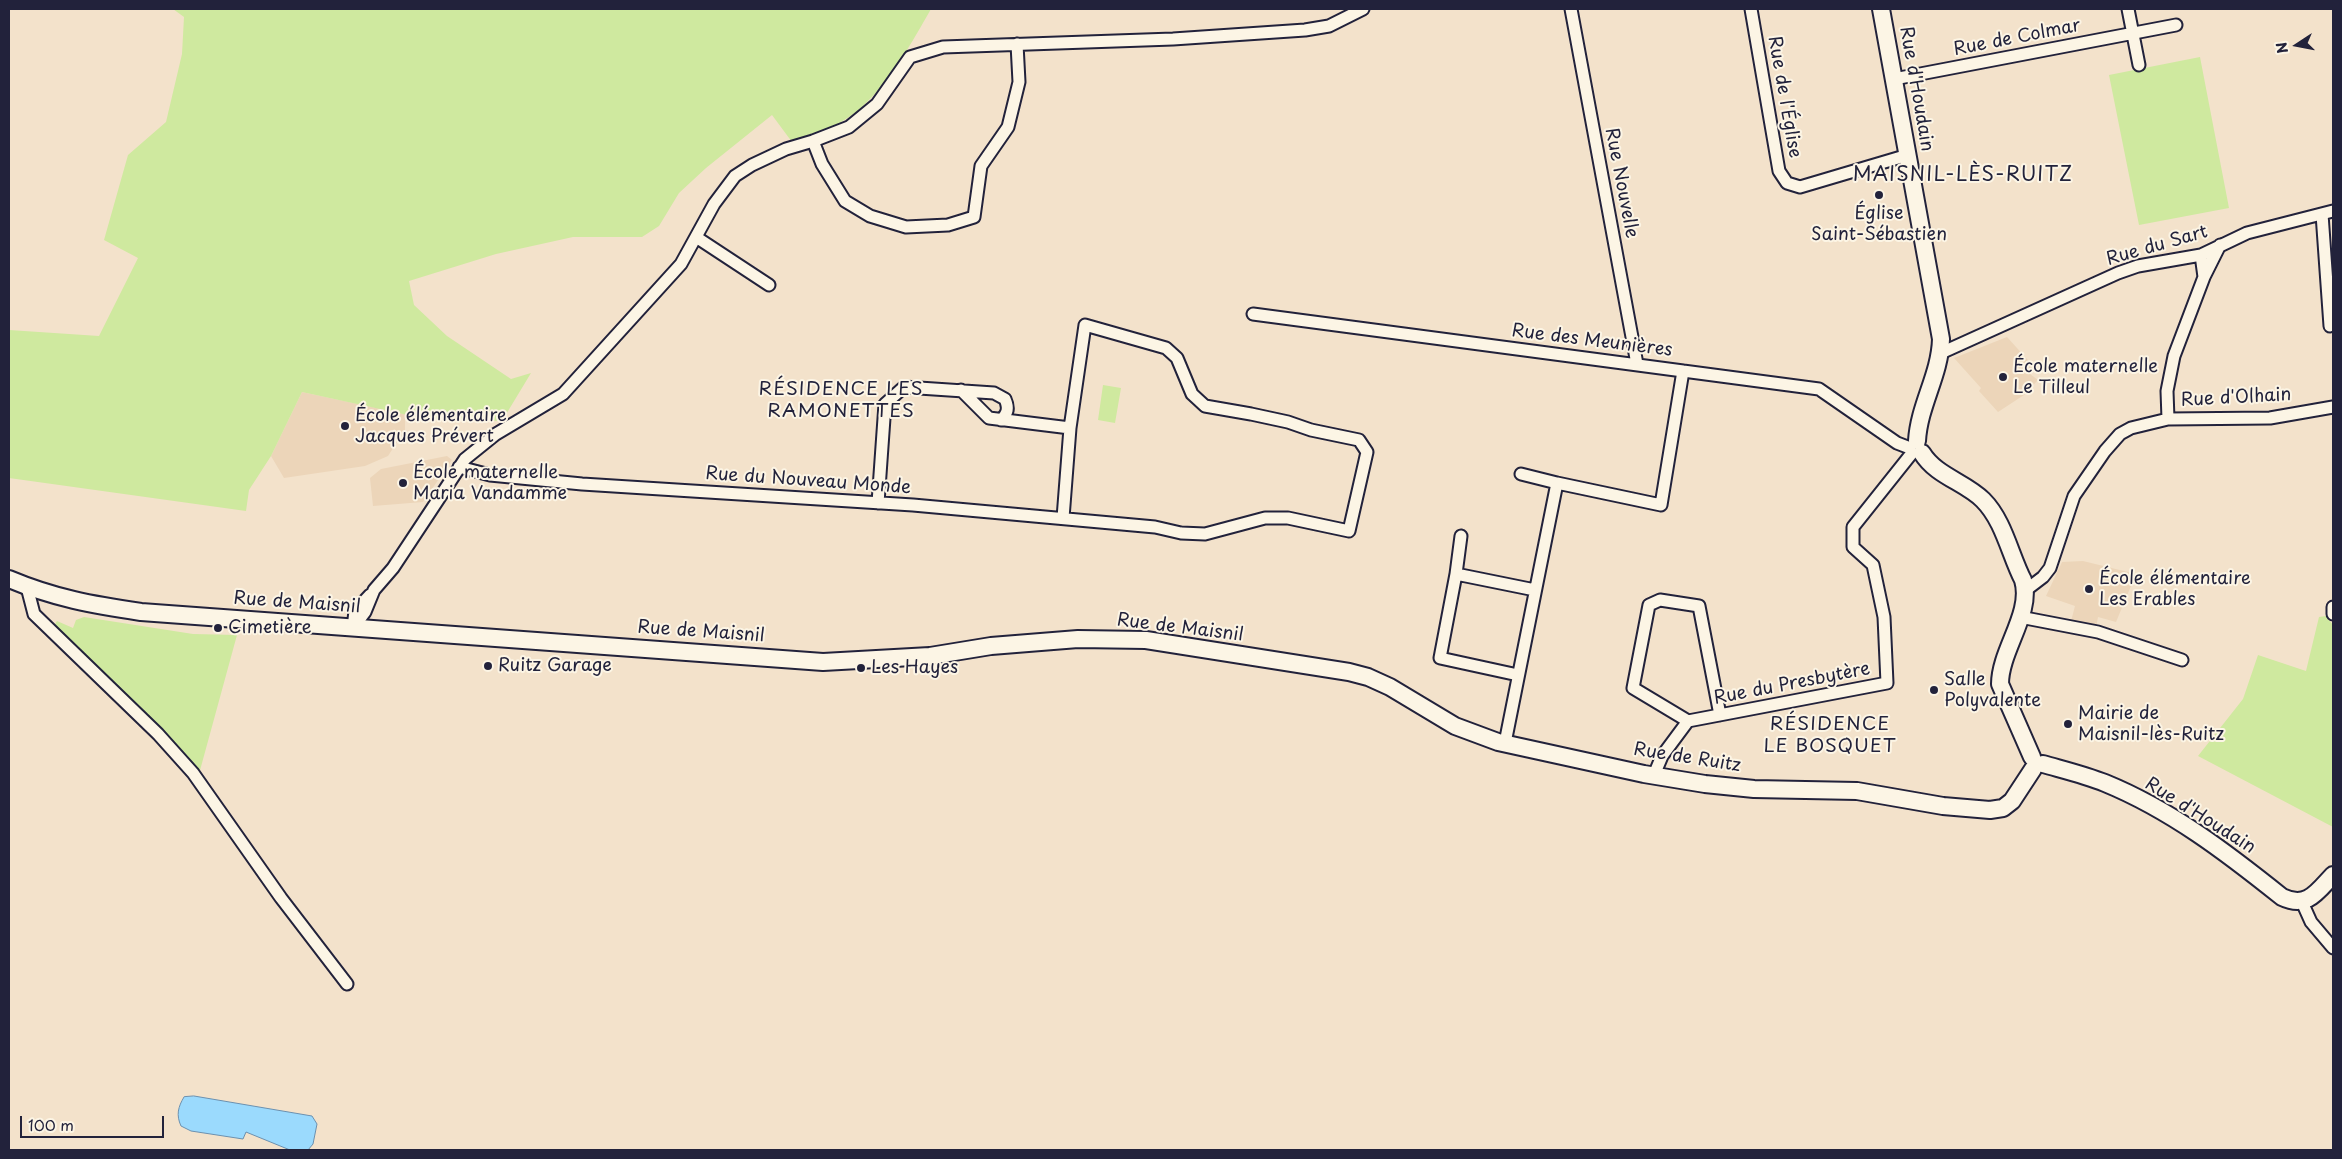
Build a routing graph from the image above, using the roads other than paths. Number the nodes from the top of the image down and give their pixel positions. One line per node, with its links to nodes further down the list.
1 (1374, 9): 6 (street)
2 (1571, 9): 23 (street, Rue Nouvelle)
3 (1750, 9): 13 (street, Rue de l'Église)
4 (1881, 9): 11 (street, Rue d'Houdain)
5 (2128, 9): 8 (street)
6 (1358, 12): 9 (street)
7 (2176, 25): 8 (street, Rue de Colmar)
8 (2132, 33): 10 (street); 11 (street, Rue de Colmar)
9 (1017, 44): 12 (street); 12 (street)
10 (2139, 65)
11 (1894, 79): 13 (street, Rue d'Houdain)
12 (813, 141): 15 (street)
13 (1908, 156): 22 (street, Rue d'Houdain)
14 (2328, 212): 16 (street, Rue du Sart); 21 (street)
15 (696, 237): 19 (street); 31 (street)
16 (2220, 246): 17 (street, Rue du Sart); 18 (street)
17 (2201, 255): 18 (street); 22 (street, Rue du Sart)
18 (2204, 277): 27 (street)
19 (769, 285)
20 (1253, 314): 23 (street, Rue des Meunières)
21 (2330, 326)
22 (1941, 353): 30 (street, Rue d'Houdain)
23 (1636, 364): 24 (street, Rue des Meunières)
24 (1683, 371): 30 (street, Rue des Meunières); 33 (street)
25 (961, 390): 28 (street); 28 (street); 34 (street)
26 (2333, 407): 27 (street, Rue d'Olhain)
27 (2168, 419): 41 (street, Rue d'Olhain)
28 (1001, 420): 29 (street)
29 (1070, 428): 35 (street); 35 (street, Rue du Nouveau Monde)
30 (1915, 449): 41 (street); 49 (street, Rue du Presbytère)
31 (459, 467): 34 (street, Rue du Nouveau Monde); 45 (street)
32 (1521, 474): 33 (street)
33 (1557, 483): 40 (street)
34 (878, 503): 35 (street, Rue du Nouveau Monde)
35 (1063, 518)
36 (1461, 536): 37 (street)
37 (1456, 574): 40 (street); 47 (street)
38 (9, 580): 39 (street, Rue de Maisnil)
39 (26, 586): 45 (street, Rue de Maisnil); 57 (street)
40 (1535, 590): 47 (street)
41 (2026, 590): 44 (street)
42 (2333, 607): 43 (street)
43 (2333, 614)
44 (2020, 617): 46 (street); 52 (street)
45 (353, 628): 48 (street, Rue de Maisnil)
46 (2182, 660)
47 (1518, 675): 51 (street)
48 (1390, 688): 51 (street, Rue de Ruitz)
49 (1720, 715): 50 (street, Rue du Presbytère); 50 (street)
50 (1688, 721): 53 (street)
51 (1505, 743): 53 (street, Rue de Ruitz)
52 (2036, 763): 53 (street, Rue de Ruitz); 55 (street, Rue d'Houdain)
53 (1654, 775)
54 (2333, 875): 55 (street)
55 (2302, 902): 56 (street)
56 (2333, 948)
57 (347, 984)

